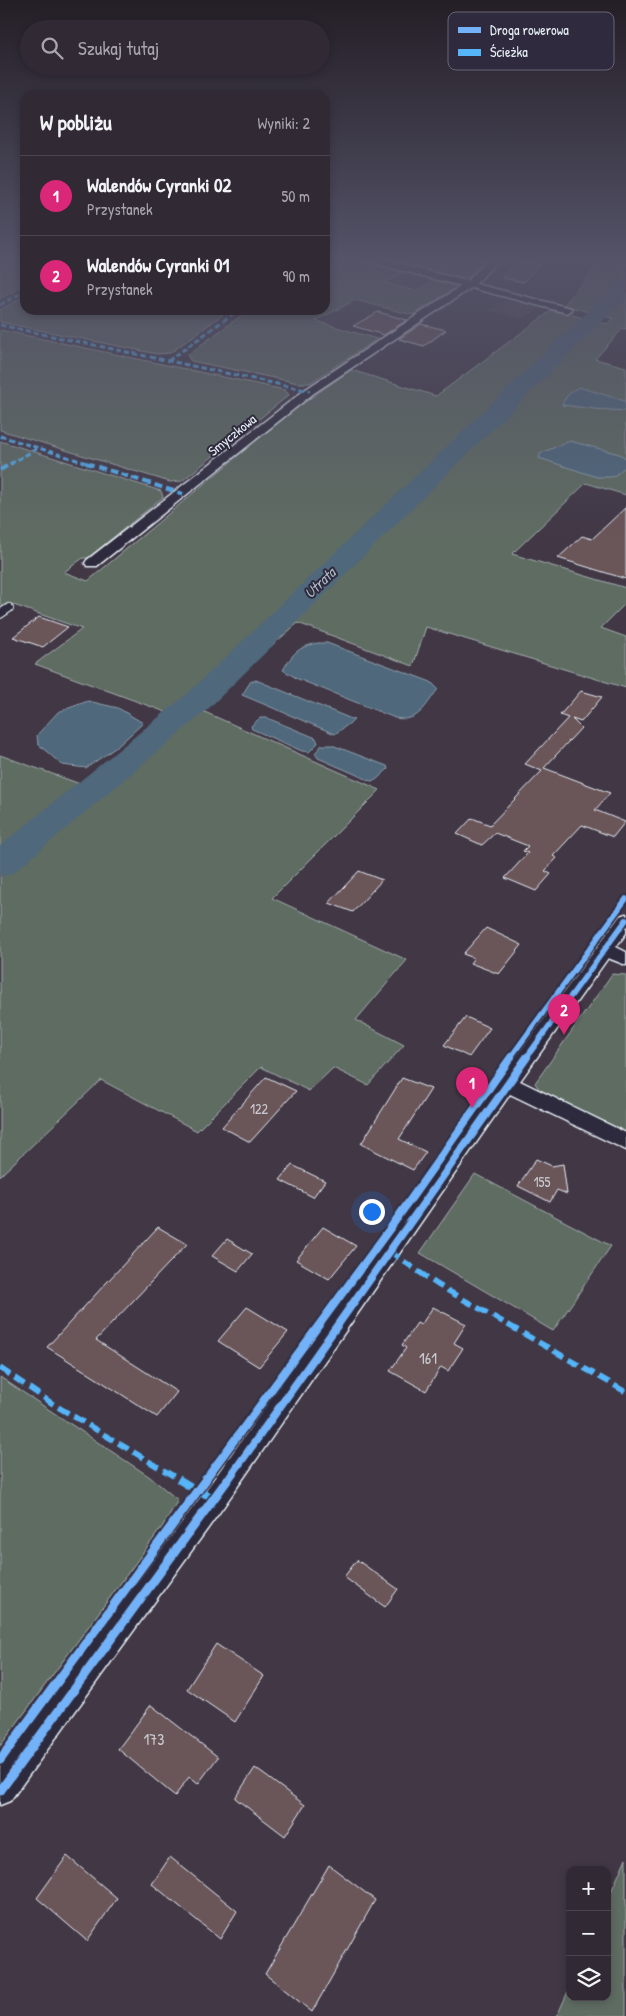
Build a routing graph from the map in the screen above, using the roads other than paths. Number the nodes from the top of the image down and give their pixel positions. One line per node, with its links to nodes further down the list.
1 (368, 352): 2 (street, Smyczkowa)
2 (92, 563)
3 (9, 608): 4 (lane)
4 (0, 614)
5 (626, 920): 6 (street)
6 (604, 950): 7 (street); 8 (street)
7 (626, 959)
8 (508, 1084): 9 (street); 10 (street)
9 (626, 1142)
10 (0, 1792)

